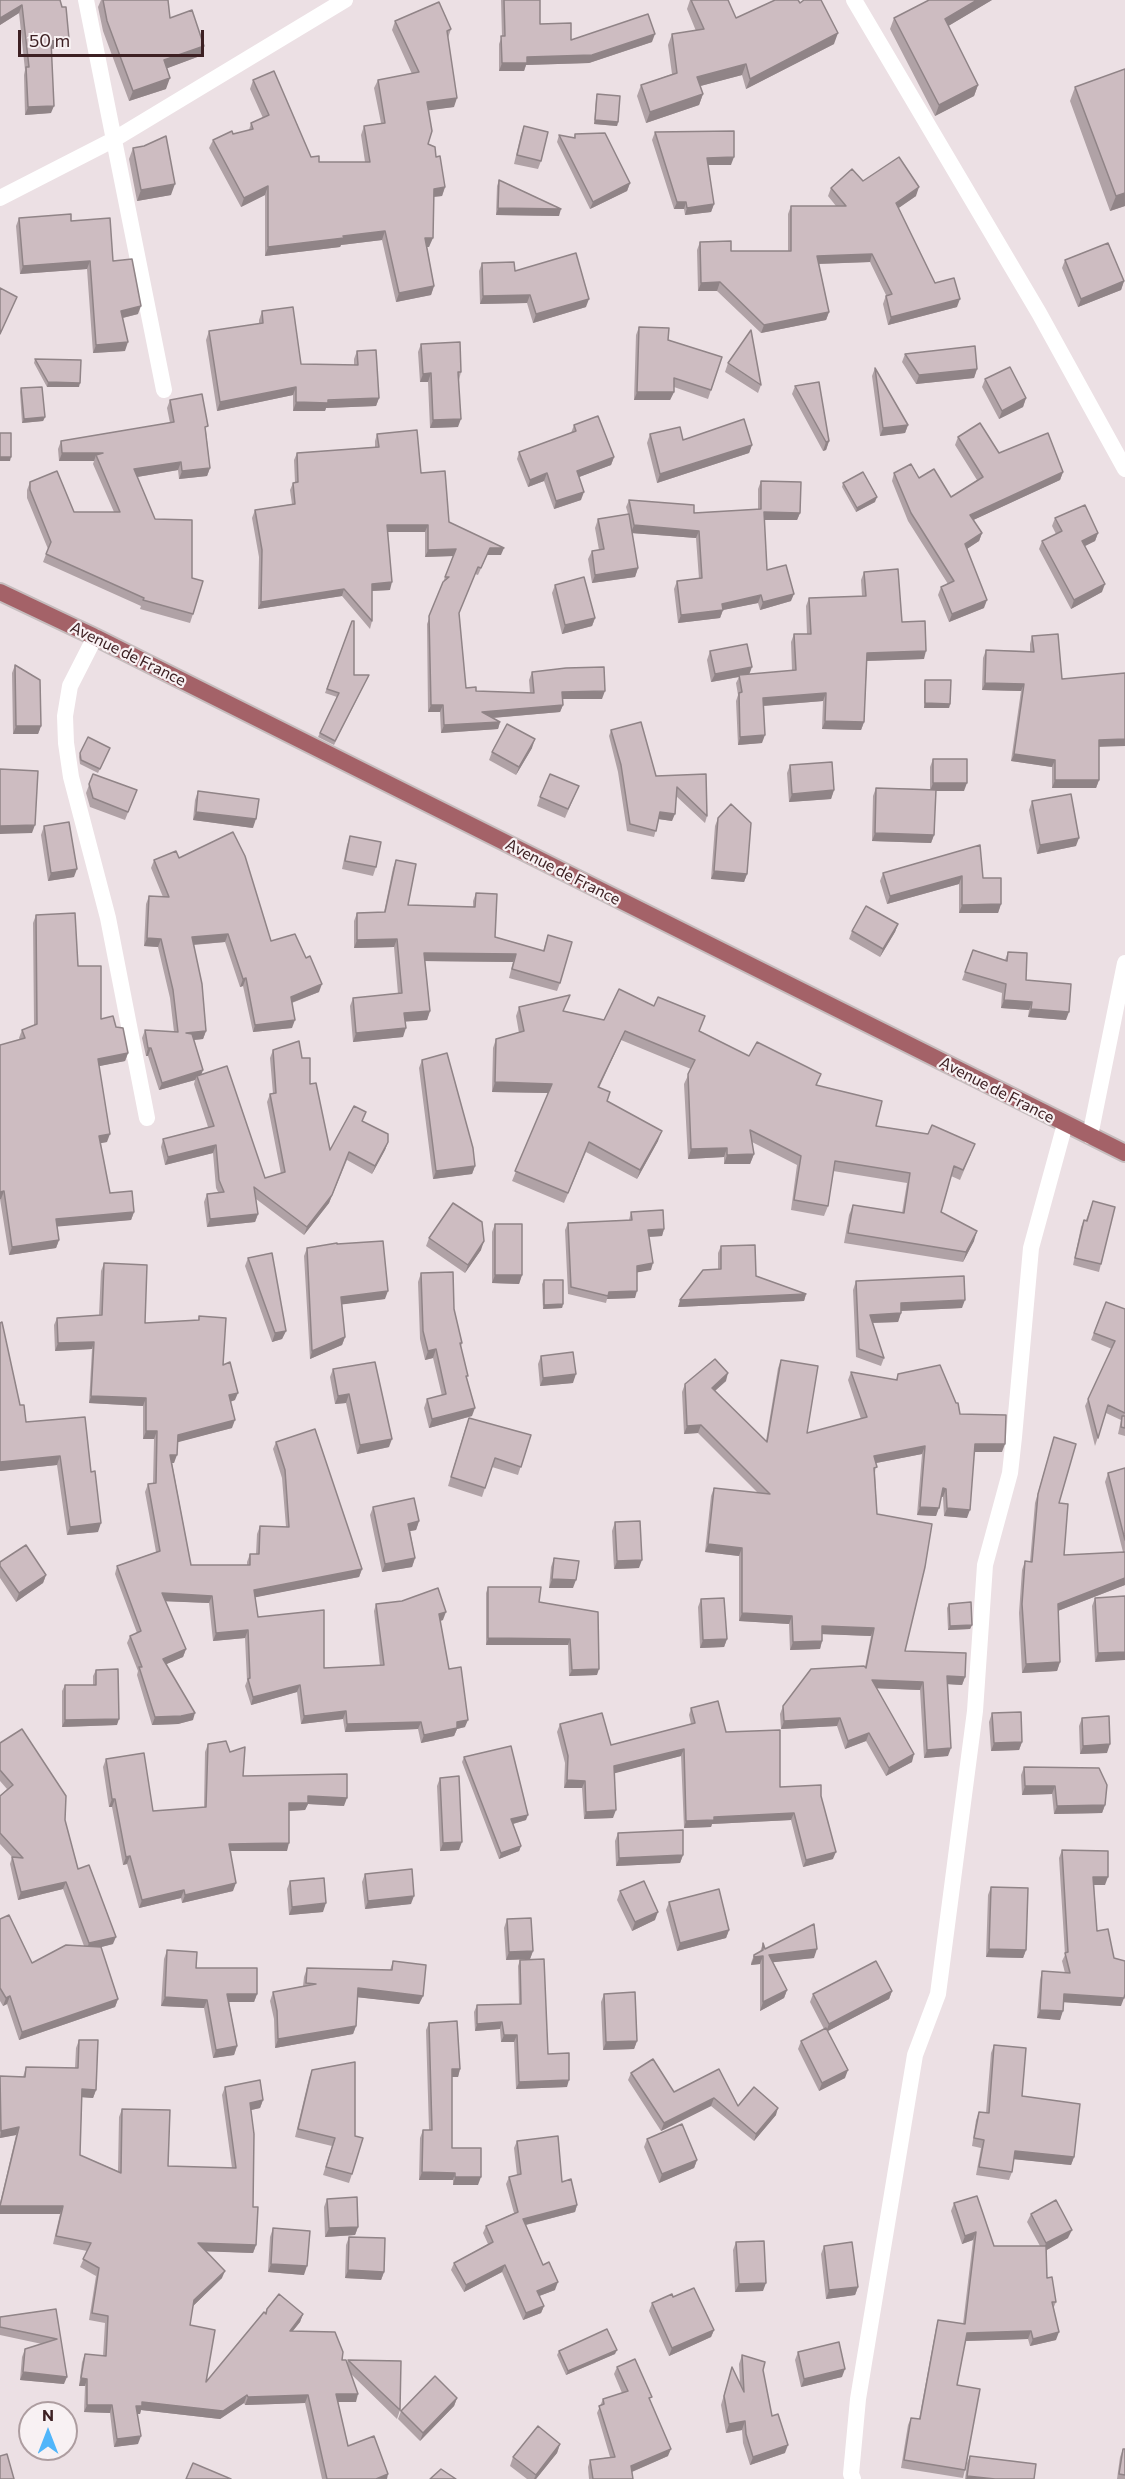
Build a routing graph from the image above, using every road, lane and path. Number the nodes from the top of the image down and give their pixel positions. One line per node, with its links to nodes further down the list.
1 (87, 0): 4 (street)
2 (345, 0): 4 (street)
3 (854, 0): 7 (street)
4 (113, 140): 5 (street); 6 (street)
5 (0, 198)
6 (164, 390)
7 (1125, 469)
8 (0, 592): 9 (main road, Avenue de France)
9 (95, 637): 11 (street); 12 (main road, Avenue de France)
10 (1125, 963): 13 (street)
11 (147, 1118)
12 (1065, 1124): 13 (main road, Avenue de France); 15 (street)
13 (1090, 1136): 14 (main road, Avenue de France)
14 (1125, 1153)
15 (851, 2477)

